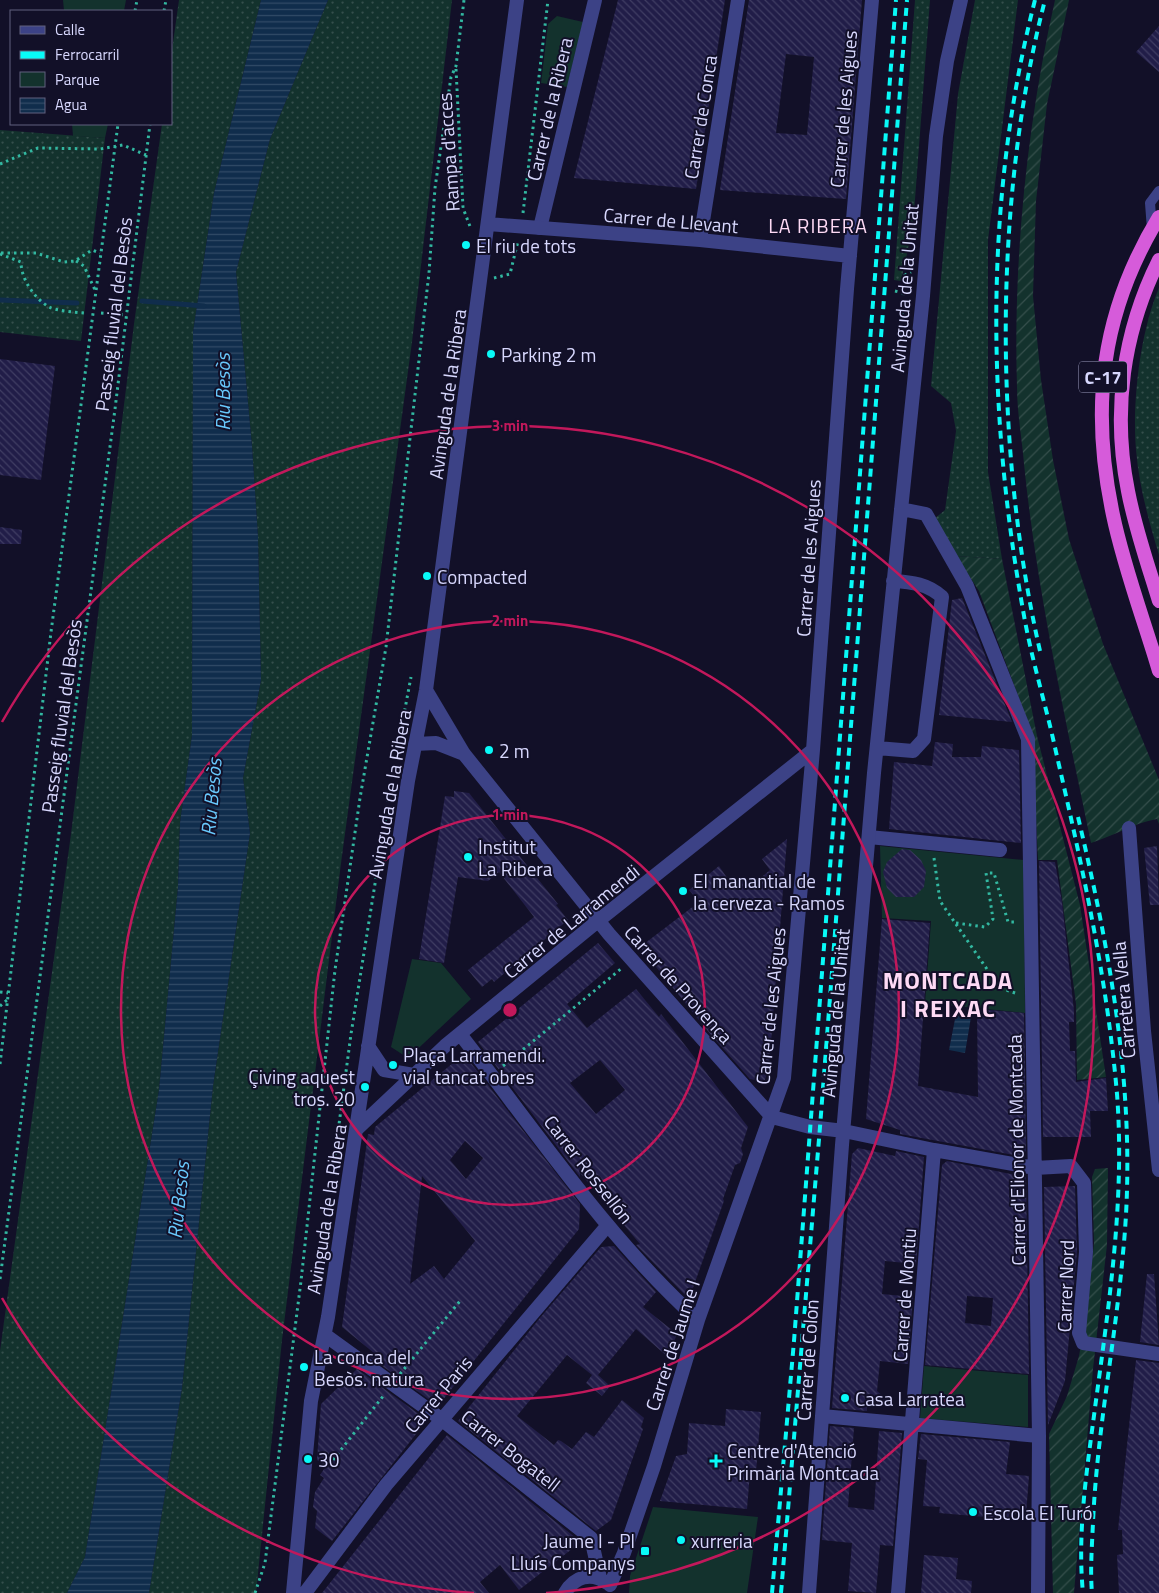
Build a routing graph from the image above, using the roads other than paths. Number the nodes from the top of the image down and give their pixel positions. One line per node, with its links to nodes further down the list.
1 (517, 0): 8 (street, Avinguda de la Ribera)
2 (594, 0): 9 (street, Carrer de la Ribera)
3 (738, 0): 10 (street, Carrer de Conca)
4 (872, 0): 11 (street, Carrer de les Aigues)
5 (961, 0): 13 (street, Avinguda de la Unitat)
6 (1159, 191): 7 (lane)
7 (1155, 223): 16 (highway, C-17)
8 (488, 224): 9 (street, Carrer de Llevant); 17 (street, Avinguda de la Ribera)
9 (540, 228): 10 (street, Carrer de Llevant)
10 (700, 240): 11 (street, Carrer de Llevant)
11 (850, 256): 20 (street, Carrer de les Aigues)
12 (1159, 260): 15 (highway, C-17)
13 (901, 509): 14 (street, Avinguda de la Unitat); 34 (street, Carrer d'Elionor de Montcada)
14 (893, 581): 19 (street, Avinguda de la Unitat); 19 (street)
15 (1159, 601)
16 (1159, 672)
17 (426, 690): 18 (street, Avinguda de la Ribera); 21 (street, Carrer de Provença)
18 (415, 744): 21 (street); 27 (street, Avinguda de la Ribera)
19 (877, 748): 23 (street, Avinguda de la Unitat)
20 (813, 750): 25 (street, Carrer de Larramendi); 30 (street, Carrer de les Aigues)
21 (464, 754): 25 (street, Carrer de Provença)
22 (1129, 828): 29 (street, Carretera Vella)
23 (869, 837): 24 (street); 32 (street, Avinguda de la Unitat)
24 (1000, 850)
25 (599, 920): 26 (street, Carrer de Larramendi); 30 (street, Carrer de Provença)
26 (460, 1034): 28 (street, Carrer de Larramendi); 36 (street, Carrer Rossellón)
27 (368, 1046): 28 (street); 31 (street, Avinguda de la Ribera)
28 (414, 1075): 31 (street, Carrer de Larramendi)
29 (1154, 1083): 35 (street, Carretera Vella)
30 (772, 1117): 32 (street); 37 (street, Carrer de Jaume I)
31 (358, 1128): 38 (street, Avinguda de la Ribera)
32 (844, 1131): 33 (street); 40 (street, Carrer de Colon)
33 (934, 1150): 34 (street); 42 (street, Carrer de Montiu)
34 (1035, 1168): 39 (street, Carrer Nord); 43 (street, Carrer d'Elionor de Montcada)
35 (1159, 1170)
36 (608, 1225): 37 (street, Carrer Rossellón); 41 (street, Carrer Paris)
37 (698, 1320): 44 (street, Carrer de Jaume I)
38 (325, 1335): 41 (street, Carrer Bogatell); 45 (street, Avinguda de la Ribera)
39 (1159, 1354)
40 (822, 1416): 42 (street); 48 (street, Carrer de Colon)
41 (441, 1419): 44 (street, Carrer Bogatell); 46 (street, Carrer Paris)
42 (913, 1424): 43 (street); 49 (street, Carrer de Montiu)
43 (1039, 1436): 50 (street, Carrer d'Elionor de Montcada)
44 (608, 1585): 47 (street)
45 (293, 1593)
46 (304, 1593)
47 (565, 1593)
48 (809, 1593)
49 (898, 1593)
50 (1038, 1593)

